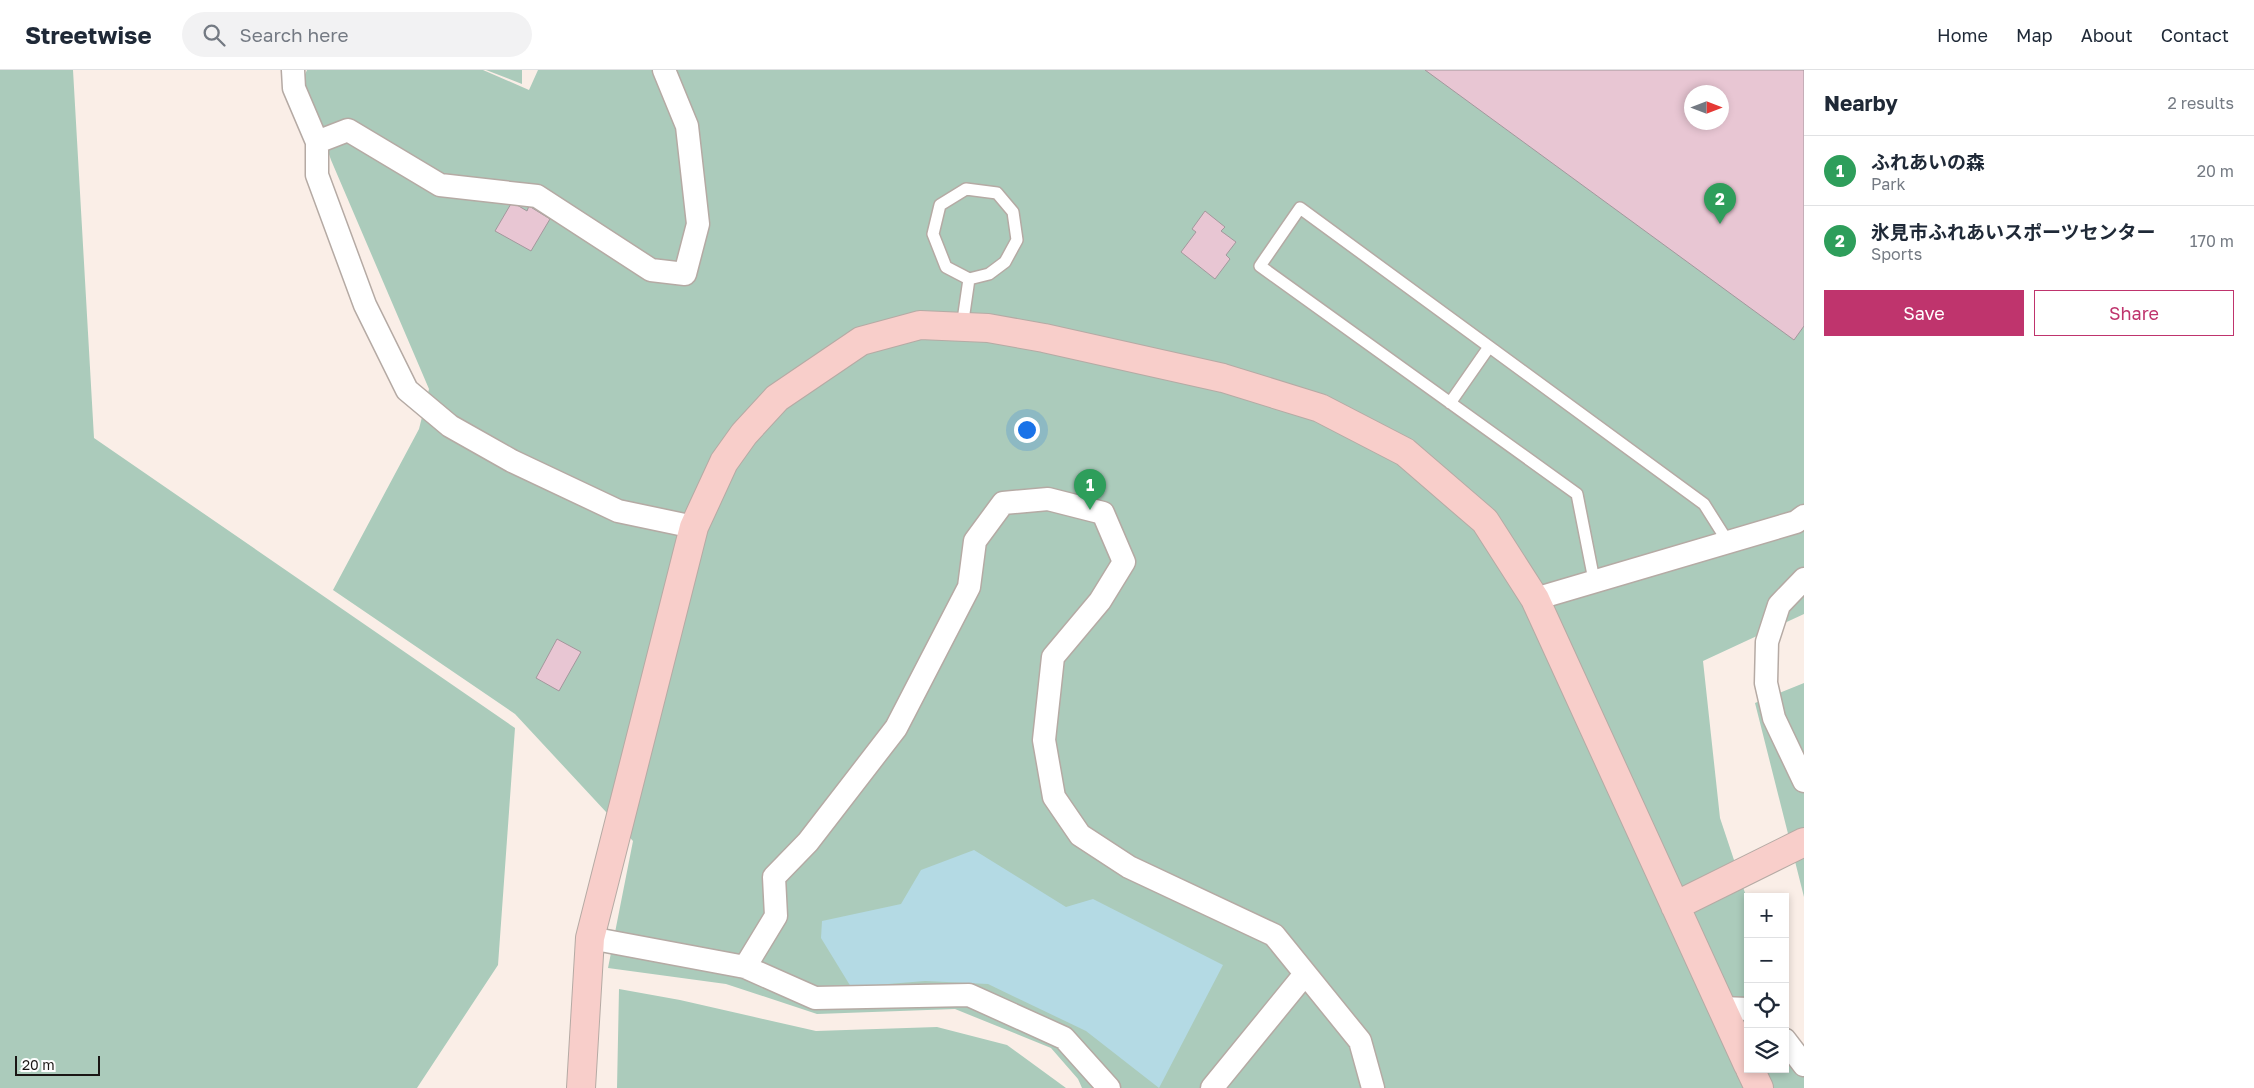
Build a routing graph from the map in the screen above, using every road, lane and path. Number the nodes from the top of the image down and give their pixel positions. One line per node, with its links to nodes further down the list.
1 (293, 70): 3 (street)
2 (664, 70): 3 (street)
3 (317, 142): 9 (street)
4 (969, 279): 4 (lane); 5 (lane)
5 (962, 327): 9 (street); 13 (street)
6 (1489, 347): 7 (lane); 7 (lane); 10 (lane)
7 (1450, 402): 12 (lane)
8 (1804, 516): 10 (street)
9 (694, 527): 17 (street)
10 (1728, 542): 12 (street)
11 (1804, 579): 14 (street)
12 (1594, 580): 13 (street)
13 (1535, 599): 16 (street)
14 (1804, 782)
15 (1804, 842): 16 (street)
16 (1675, 906): 20 (street)
17 (590, 938): 18 (street); 26 (street)
18 (745, 967): 19 (street); 27 (street)
19 (1305, 974): 28 (street); 29 (street)
20 (1721, 1008): 21 (street); 23 (street)
21 (1744, 1009)
22 (1789, 1045): 24 (street)
23 (1744, 1057)
24 (1804, 1065)
25 (1752, 1073): 30 (street)
26 (581, 1088)
27 (1109, 1088)
28 (1212, 1088)
29 (1373, 1088)
30 (1759, 1088)

